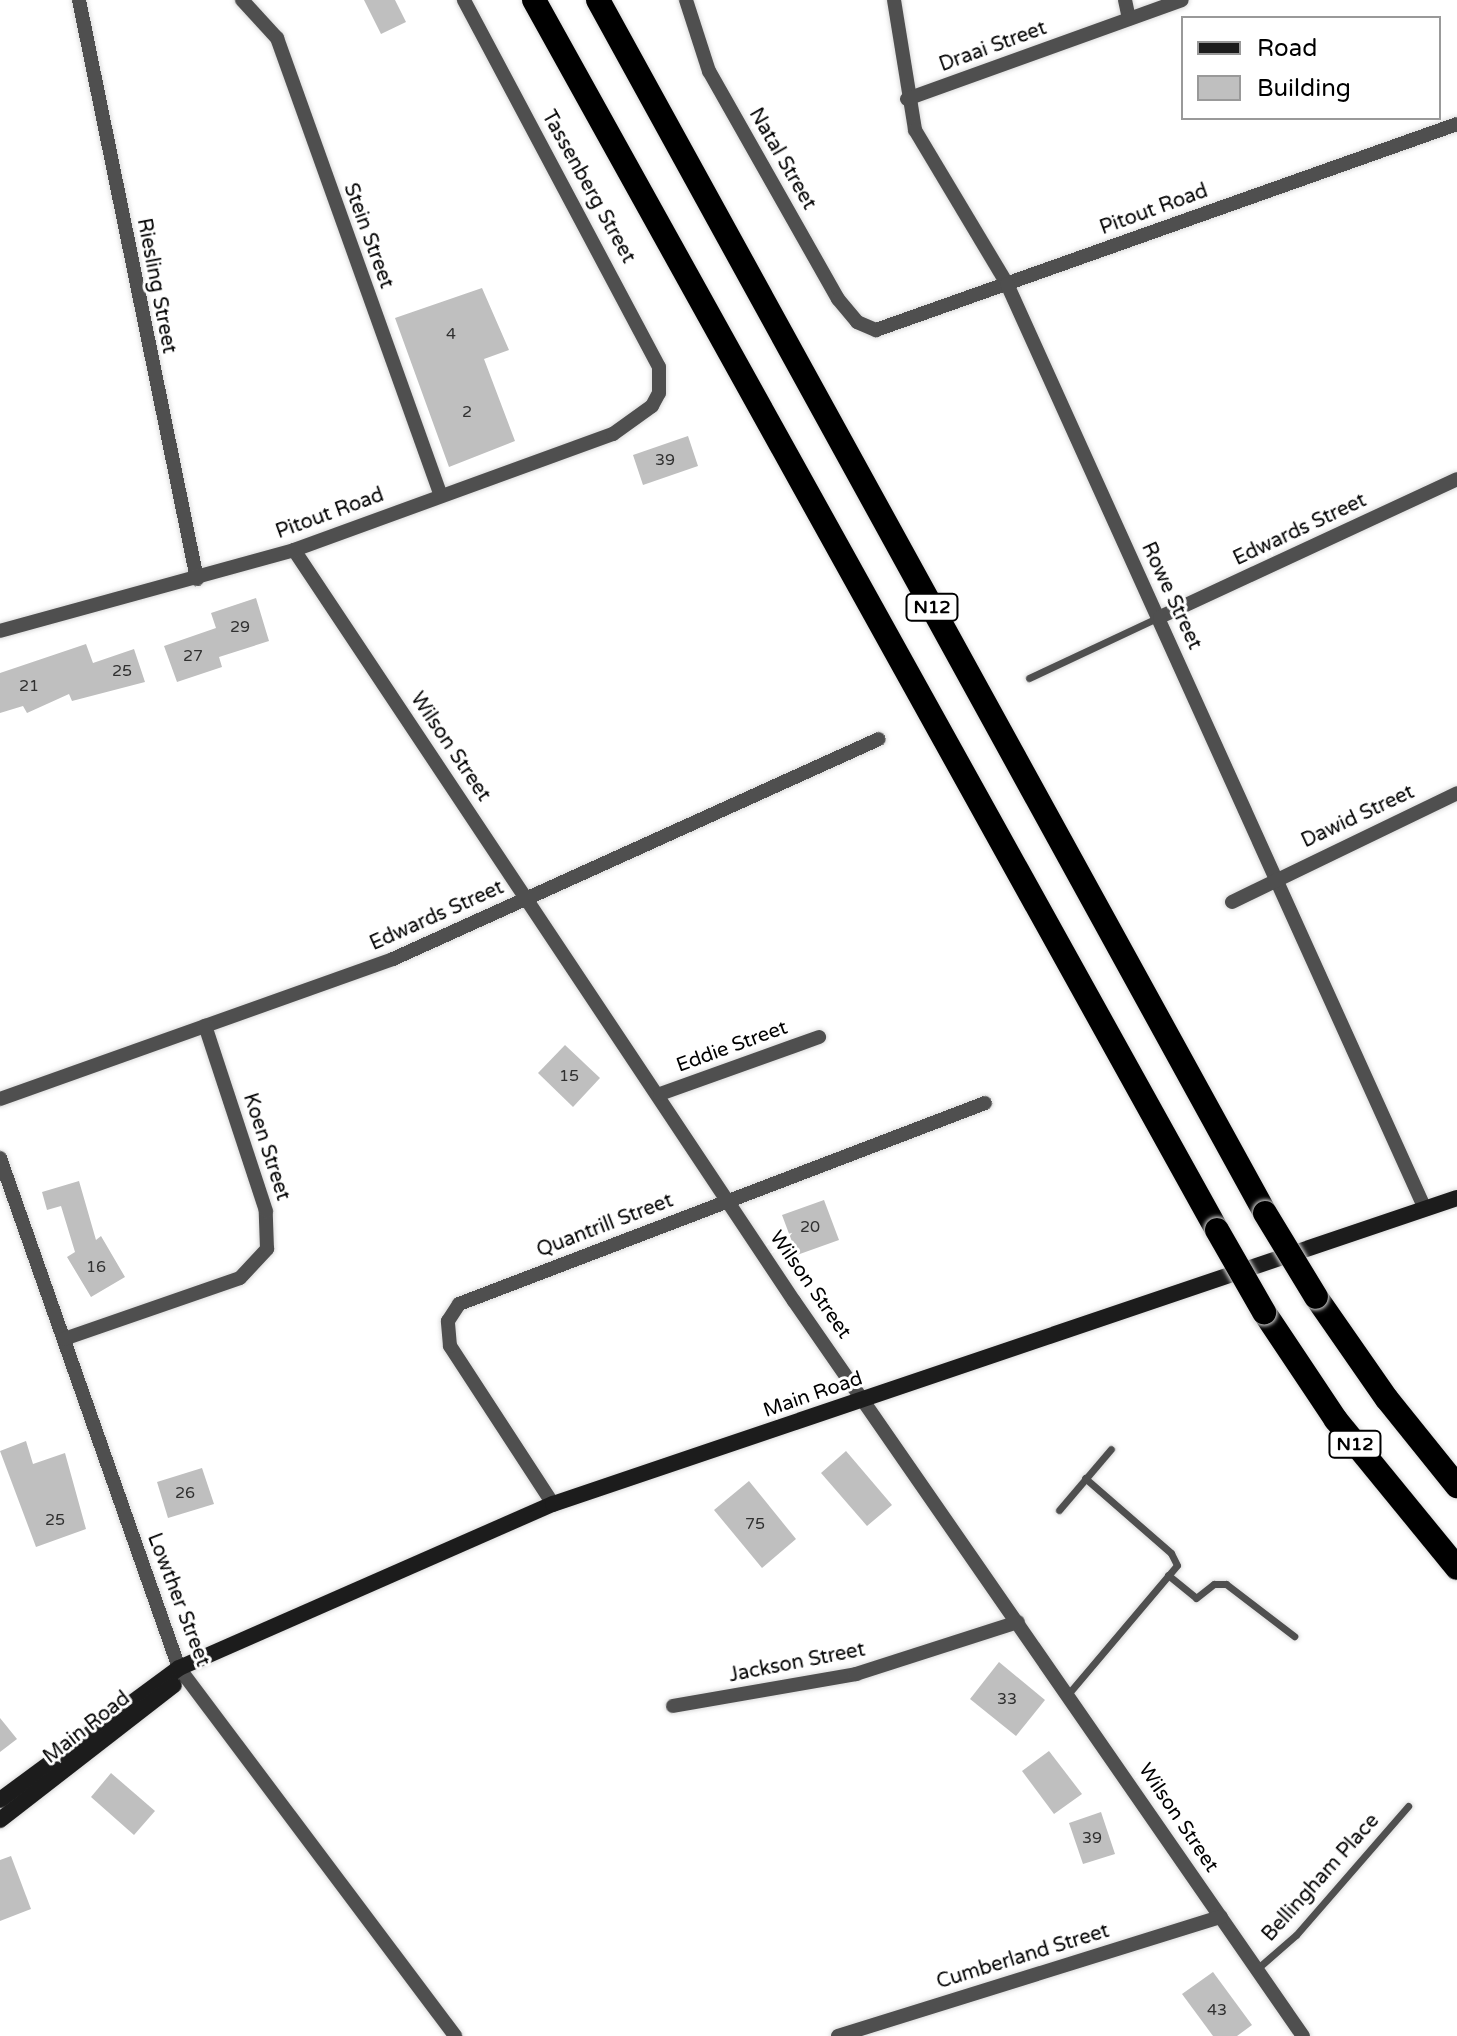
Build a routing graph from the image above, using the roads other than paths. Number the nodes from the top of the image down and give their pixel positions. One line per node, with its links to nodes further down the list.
1 (79, 0): 19 (street, Riesling Street)
2 (242, 0): 17 (street, Stein Street)
3 (464, 0): 15 (street, Tassenberg Street)
4 (534, 0): 44 (highway, N12, bridge)
5 (598, 0): 41 (highway, N12, bridge)
6 (686, 0): 14 (street, Natal Street)
7 (894, 0): 11 (street, Rowe Street)
8 (1125, 0): 10 (street)
9 (1182, 0): 10 (street, Draai Street)
10 (1129, 19): 11 (street, Draai Street)
11 (907, 99): 13 (street, Rowe Street)
12 (1457, 124): 13 (street, Pitout Road)
13 (1007, 284): 14 (street, Pitout Road); 20 (street, Rowe Street)
14 (864, 327)
15 (656, 398): 17 (street, Pitout Road)
16 (1457, 479): 20 (street, Edwards Street)
17 (441, 495): 18 (street, Pitout Road)
18 (294, 550): 19 (street, Pitout Road); 26 (street, Wilson Street)
19 (197, 579): 21 (street, Pitout Road)
20 (1160, 617): 22 (lane); 25 (street, Rowe Street)
21 (0, 631)
22 (1029, 678)
23 (879, 739): 26 (street, Edwards Street)
24 (1457, 793): 25 (street, Dawid Street)
25 (1277, 878): 27 (street, Dawid Street); 36 (street, Rowe Street)
26 (527, 898): 28 (street, Edwards Street); 30 (street, Wilson Street)
27 (1232, 902)
28 (205, 1026): 31 (street, Edwards Street); 37 (street, Koen Street)
29 (819, 1037): 30 (street, Eddie Street)
30 (660, 1094): 35 (street, Wilson Street)
31 (0, 1099)
32 (985, 1103): 35 (street, Quantrill Street)
33 (0, 1158): 37 (street, Lowther Street)
34 (1457, 1198): 36 (street, Main Road)
35 (728, 1200): 38 (street, Wilson Street); 42 (street, Quantrill Street)
36 (1425, 1209): 38 (street, Main Road)
37 (64, 1339): 48 (street, Lowther Street)
38 (865, 1398): 42 (street, Main Road); 46 (street, Wilson Street)
39 (1111, 1449): 40 (lane)
40 (1085, 1478): 43 (lane); 45 (lane)
41 (1457, 1486)
42 (553, 1504): 48 (street, Main Road)
43 (1059, 1510)
44 (1457, 1568)
45 (1168, 1575): 47 (lane); 49 (lane)
46 (1018, 1622): 49 (street, Wilson Street); 50 (street, Jackson Street)
47 (1294, 1636)
48 (186, 1670): 51 (street, Main Road); 53 (street, Main Road); 56 (street, Lowther Street)
49 (1069, 1693): 54 (street, Wilson Street)
50 (673, 1706)
51 (0, 1800)
52 (1408, 1806): 55 (lane, Bellingham Place)
53 (0, 1820)
54 (1221, 1917): 55 (street, Wilson Street); 57 (street, Cumberland Street)
55 (1256, 1969): 58 (street, Wilson Street)
56 (455, 2036)
57 (838, 2036)
58 (1303, 2036)

